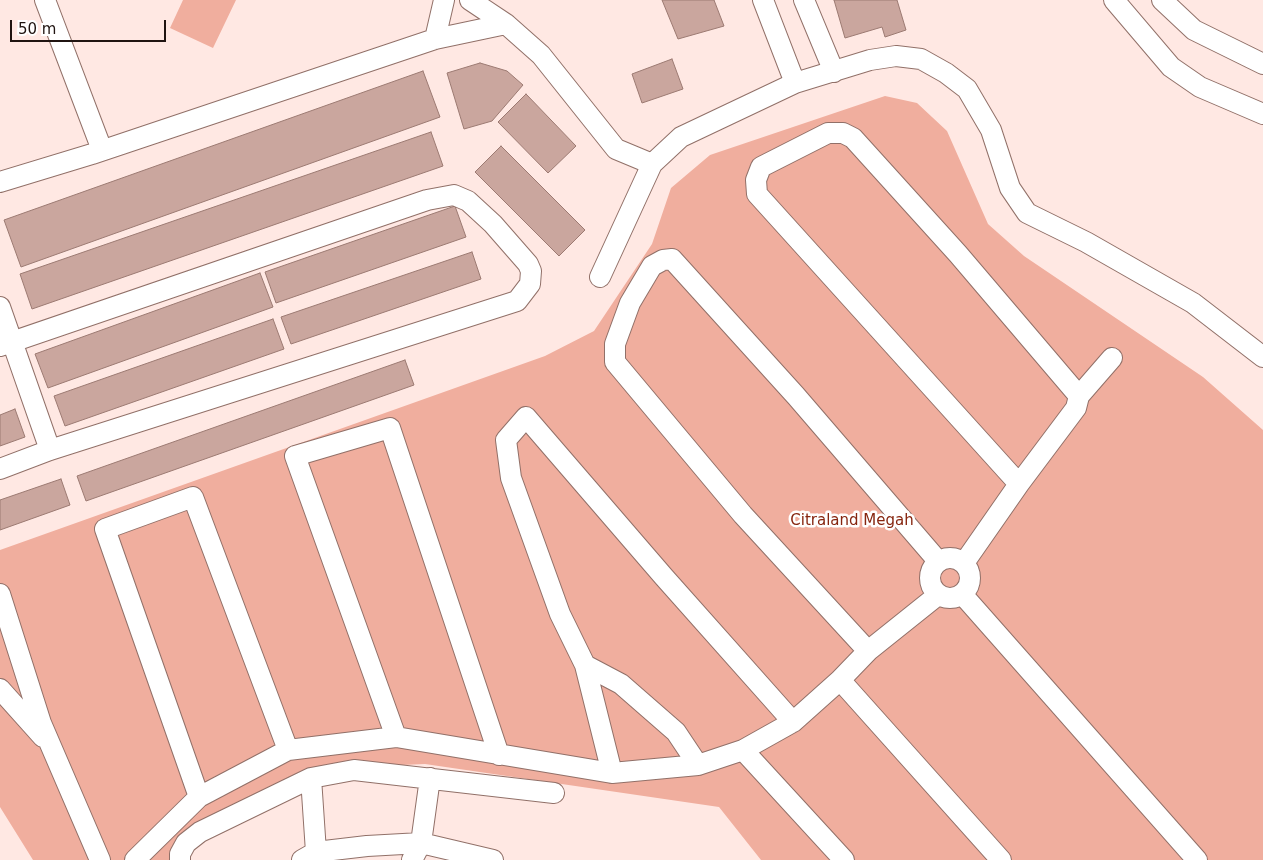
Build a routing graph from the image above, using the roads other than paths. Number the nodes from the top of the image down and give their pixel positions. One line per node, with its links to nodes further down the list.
1 (45, 0): 14 (street)
2 (444, 0): 9 (street)
3 (470, 0): 8 (street)
4 (763, 0): 12 (street)
5 (804, 0): 11 (street)
6 (1114, 0): 13 (street)
7 (1162, 0): 10 (street)
8 (506, 24): 9 (street); 15 (street)
9 (435, 39): 14 (street)
10 (1263, 64)
11 (834, 72): 12 (street); 20 (street)
12 (795, 83): 15 (street)
13 (1263, 114)
14 (102, 150): 16 (street)
15 (652, 164): 17 (street)
16 (0, 182)
17 (600, 277)
18 (0, 308): 19 (street)
19 (6, 344): 23 (street); 23 (street)
20 (1263, 357)
21 (1112, 358): 22 (street)
22 (1079, 396): 25 (street); 25 (street)
23 (50, 450): 24 (street)
24 (0, 469)
25 (1019, 484): 27 (street)
26 (938, 561): 27 (street); 30 (street); 31 (street)
27 (964, 563): 29 (street)
28 (0, 594): 37 (street)
29 (962, 594): 30 (street); 55 (street)
30 (938, 595): 31 (street)
31 (868, 651): 33 (street)
32 (585, 665): 35 (street); 41 (street); 42 (street)
33 (840, 680): 35 (street); 54 (street)
34 (0, 690): 37 (street)
35 (793, 722): 39 (street)
36 (396, 737): 38 (street); 40 (street); 40 (street)
37 (51, 746): 49 (street)
38 (288, 750): 46 (street); 46 (street)
39 (743, 750): 41 (street); 53 (street)
40 (499, 755): 42 (street)
41 (698, 765): 42 (street)
42 (612, 773)
43 (311, 778): 44 (street); 48 (street); 51 (street)
44 (430, 778): 45 (street); 47 (street)
45 (554, 793)
46 (198, 797): 50 (street)
47 (416, 852): 48 (street); 52 (street)
48 (311, 857)
49 (100, 860)
50 (135, 860)
51 (180, 860)
52 (493, 860)
53 (844, 860)
54 (1001, 860)
55 (1197, 860)

